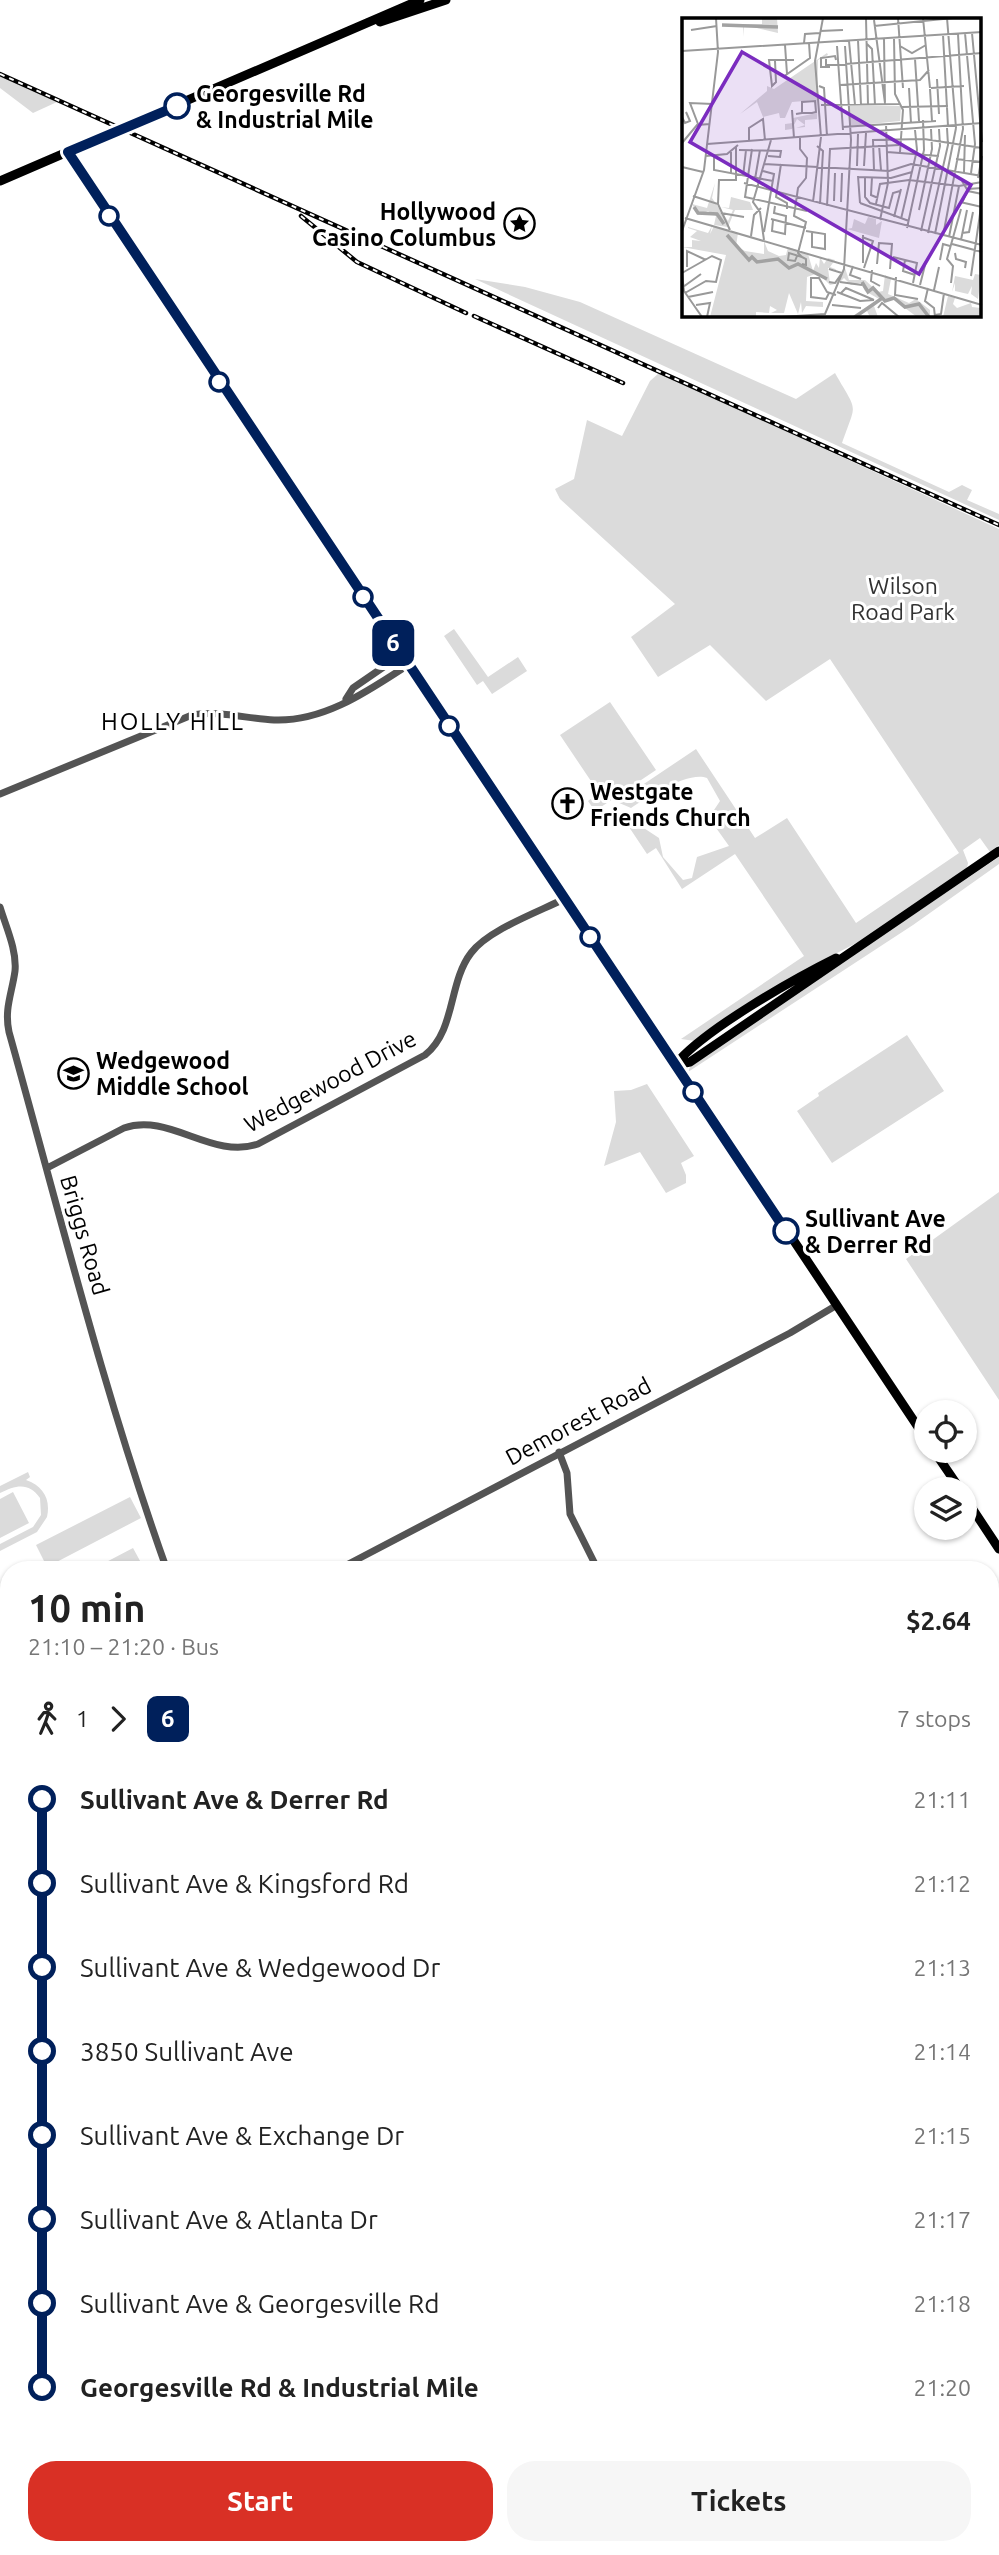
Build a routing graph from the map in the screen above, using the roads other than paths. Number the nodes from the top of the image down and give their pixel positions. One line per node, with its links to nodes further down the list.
1 (420, 0): 3 (main road)
2 (446, 0): 3 (main road)
3 (368, 24): 4 (main road)
4 (68, 152): 5 (main road); 6 (main road)
5 (0, 181)
6 (401, 655): 7 (main road); 8 (street)
7 (408, 665): 8 (street); 11 (main road)
8 (346, 699): 9 (street)
9 (0, 794)
10 (999, 851): 13 (main road)
11 (564, 899): 13 (main road); 14 (street, Wedgewood Drive)
12 (0, 906): 14 (street, Briggs Road)
13 (675, 1065): 15 (main road)
14 (47, 1168): 20 (street, Briggs Road)
15 (837, 1305): 16 (main road); 17 (street, Demorest Road)
16 (914, 1420)
17 (559, 1452): 21 (street, Demorest Road); 22 (street)
18 (977, 1516): 19 (main road)
19 (999, 1549)
20 (164, 1561)
21 (354, 1561)
22 (594, 1561)

